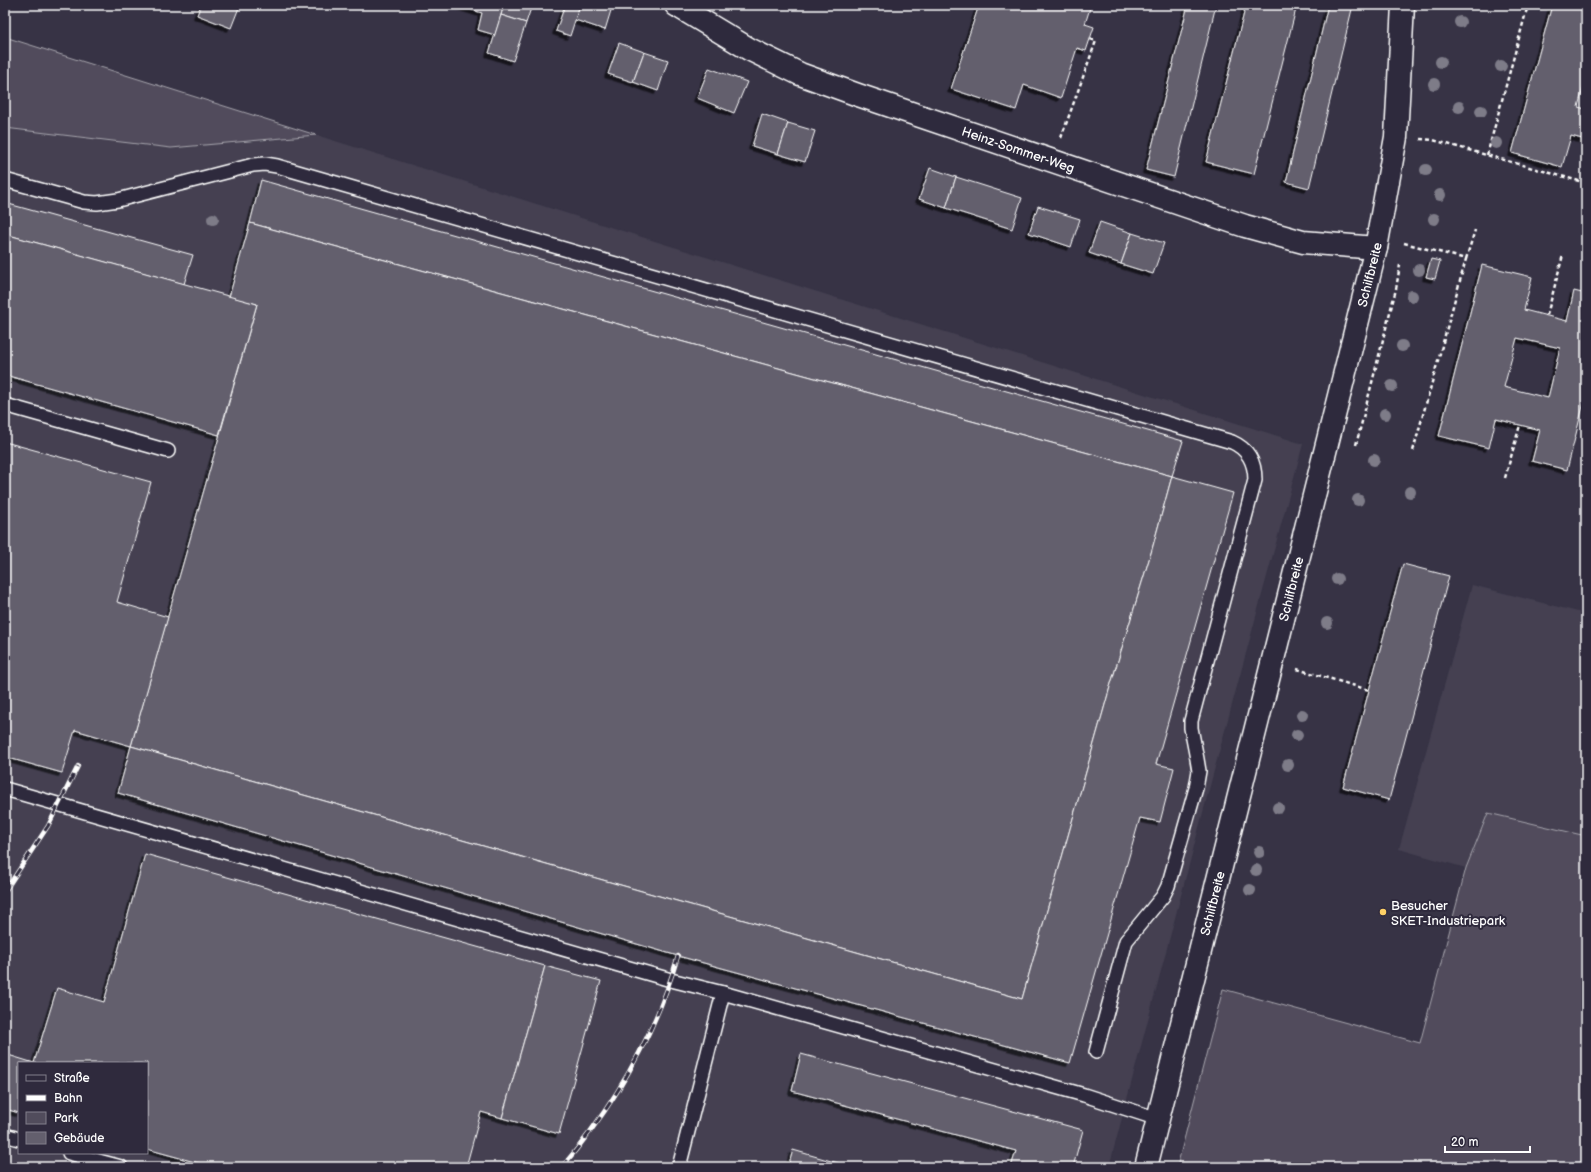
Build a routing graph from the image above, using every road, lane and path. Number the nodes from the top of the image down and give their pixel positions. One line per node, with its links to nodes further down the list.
1 (676, 5): 7 (main road, Heinz-Sommer-Weg)
2 (1403, 5): 5 (main road, Schilfbreite)
3 (1528, 5): 6 (path)
4 (1090, 39): 7 (path)
5 (1396, 137): 6 (path); 12 (main road, Schilfbreite)
6 (1487, 155): 9 (path)
7 (1053, 161): 12 (main road, Heinz-Sommer-Weg)
8 (5, 180): 25 (lane)
9 (1586, 183)
10 (1476, 230): 14 (path)
11 (1404, 243): 14 (path)
12 (1376, 248): 26 (main road, Schilfbreite)
13 (1563, 255): 15 (path)
14 (1466, 259): 19 (path)
15 (1547, 315)
16 (5, 405): 18 (lane)
17 (1520, 425): 20 (path)
18 (168, 451)
19 (1413, 451)
20 (1505, 478)
21 (1297, 669): 22 (path)
22 (1369, 690)
23 (5, 789): 24 (lane)
24 (723, 993): 26 (lane); 31 (lane)
25 (1096, 1052)
26 (1158, 1119): 32 (main road, Schilfbreite)
27 (5, 1136): 28 (lane)
28 (18, 1139)
29 (73, 1154): 30 (lane)
30 (121, 1167)
31 (679, 1167)
32 (1146, 1167)

